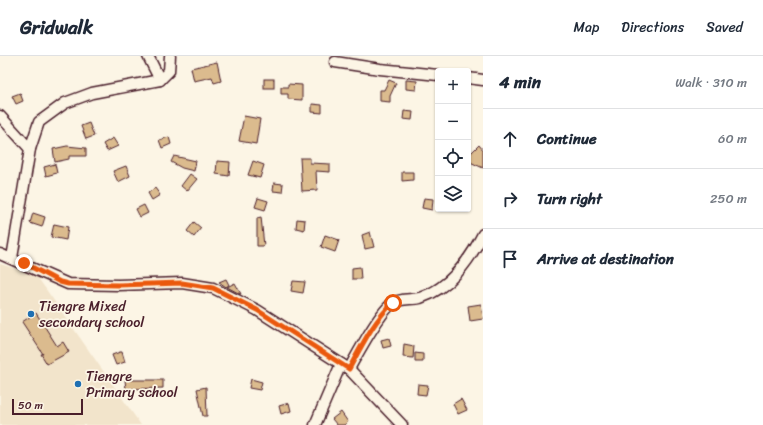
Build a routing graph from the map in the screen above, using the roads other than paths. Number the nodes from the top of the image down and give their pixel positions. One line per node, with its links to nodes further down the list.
1 (148, 56): 6 (street)
2 (170, 56): 6 (street)
3 (335, 62): 4 (street)
4 (435, 75)
5 (471, 78): 7 (street)
6 (160, 80): 9 (street)
7 (483, 80)
8 (0, 116): 9 (street)
9 (30, 149): 12 (street)
10 (483, 234): 13 (street)
11 (0, 254): 12 (street)
12 (12, 258): 13 (street)
13 (345, 367): 14 (street); 15 (street)
14 (315, 425)
15 (402, 425)

